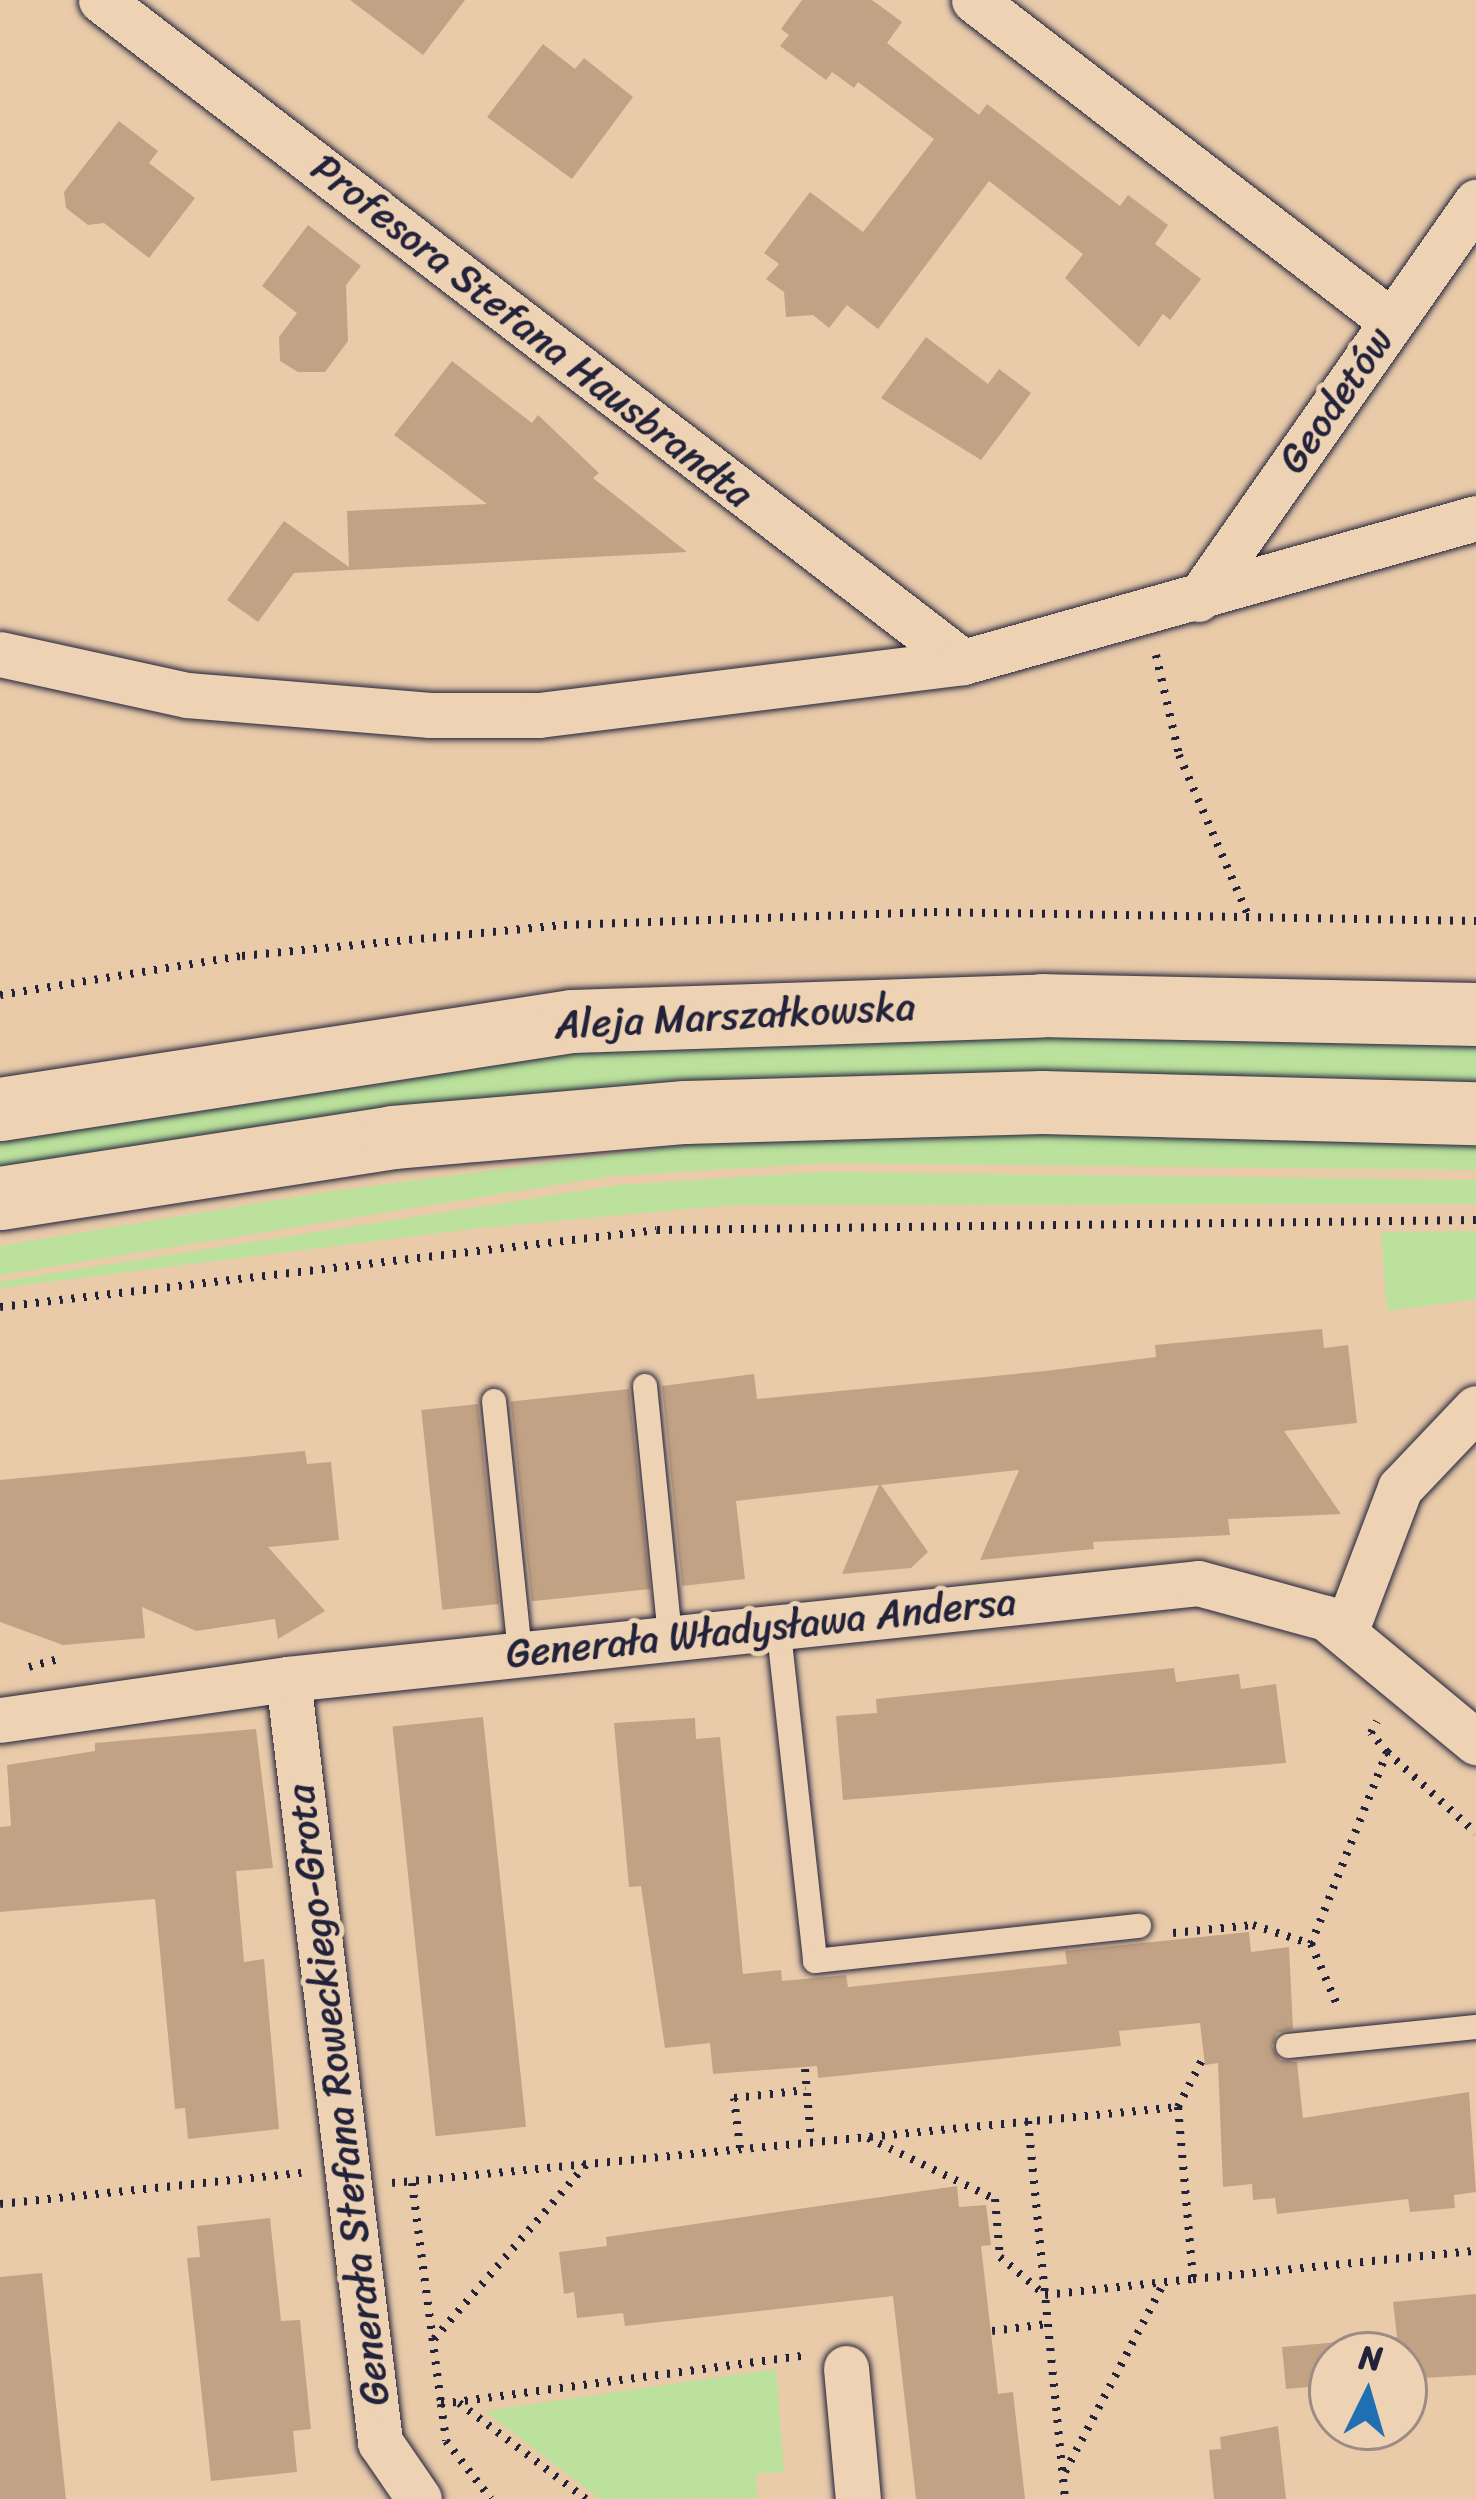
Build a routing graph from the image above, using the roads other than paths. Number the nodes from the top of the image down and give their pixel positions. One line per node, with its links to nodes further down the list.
1 (101, 0): 8 (street, Profesora Stefana Hausbrandta)
2 (974, 0): 4 (street)
3 (1476, 202): 4 (street, Geodetów)
4 (1391, 321): 6 (street, Geodetów)
5 (1476, 518): 6 (street)
6 (1198, 599): 8 (street)
7 (0, 654): 8 (street)
8 (963, 662)
9 (1476, 1014): 10 (main road, Aleja Marszałkowska)
10 (0, 1109)
11 (1476, 1114): 12 (main road)
12 (0, 1198)
13 (646, 1386): 18 (lane)
14 (494, 1401): 19 (lane)
15 (1476, 1408): 17 (street)
16 (778, 1624): 17 (street, Generała Władysława Andersa); 18 (street, Generała Władysława Andersa); 23 (lane)
17 (1346, 1630): 22 (street, Generała Władysława Andersa)
18 (670, 1636): 19 (street, Generała Władysława Andersa)
19 (520, 1654): 20 (street, Generała Władysława Andersa)
20 (288, 1679): 21 (street, Generała Władysława Andersa); 27 (street, Generała Stefana Roweckiego-Grota)
21 (0, 1720)
22 (1476, 1742)
23 (1138, 1926)
24 (1476, 2027): 25 (lane)
25 (1288, 2046)
26 (834, 2361): 28 (street)
27 (419, 2499)
28 (858, 2499)

